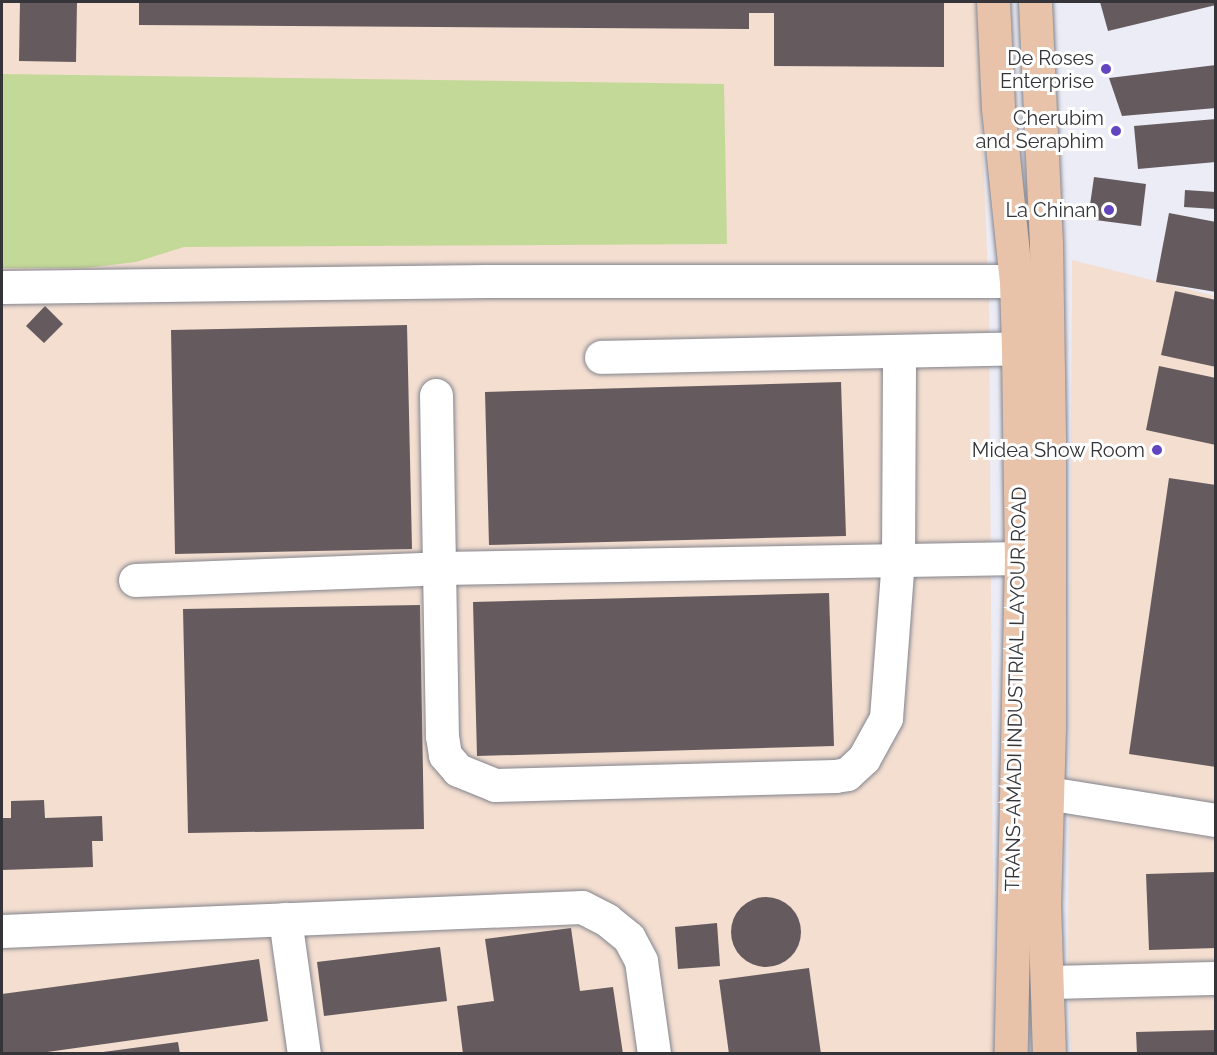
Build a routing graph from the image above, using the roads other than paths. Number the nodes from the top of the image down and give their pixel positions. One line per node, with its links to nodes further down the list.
1 (993, 2): 3 (main road, TRANS-AMADI INDUSTRIAL LAYOUR ROAD)
2 (1035, 2): 13 (main road, TRANS-AMADI INDUSTRIAL LAYOUR ROAD)
3 (1016, 281): 4 (street); 5 (main road, TRANS-AMADI INDUSTRIAL LAYOUR ROAD)
4 (2, 287)
5 (1018, 348): 6 (street); 10 (main road, TRANS-AMADI INDUSTRIAL LAYOUR ROAD)
6 (899, 351): 7 (street); 9 (street)
7 (601, 357)
8 (436, 395): 11 (street)
9 (898, 557): 10 (street); 11 (street); 11 (street)
10 (1021, 558): 21 (main road, TRANS-AMADI INDUSTRIAL LAYOUR ROAD)
11 (441, 568): 12 (street)
12 (135, 580)
13 (1047, 793): 14 (street); 18 (main road, TRANS-AMADI INDUSTRIAL LAYOUR ROAD)
14 (1215, 820)
15 (285, 920): 16 (street); 19 (street); 20 (street)
16 (2, 931)
17 (1215, 978): 18 (street)
18 (1047, 982): 22 (main road, TRANS-AMADI INDUSTRIAL LAYOUR ROAD)
19 (303, 1053)
20 (654, 1053)
21 (1011, 1053)
22 (1049, 1053)

